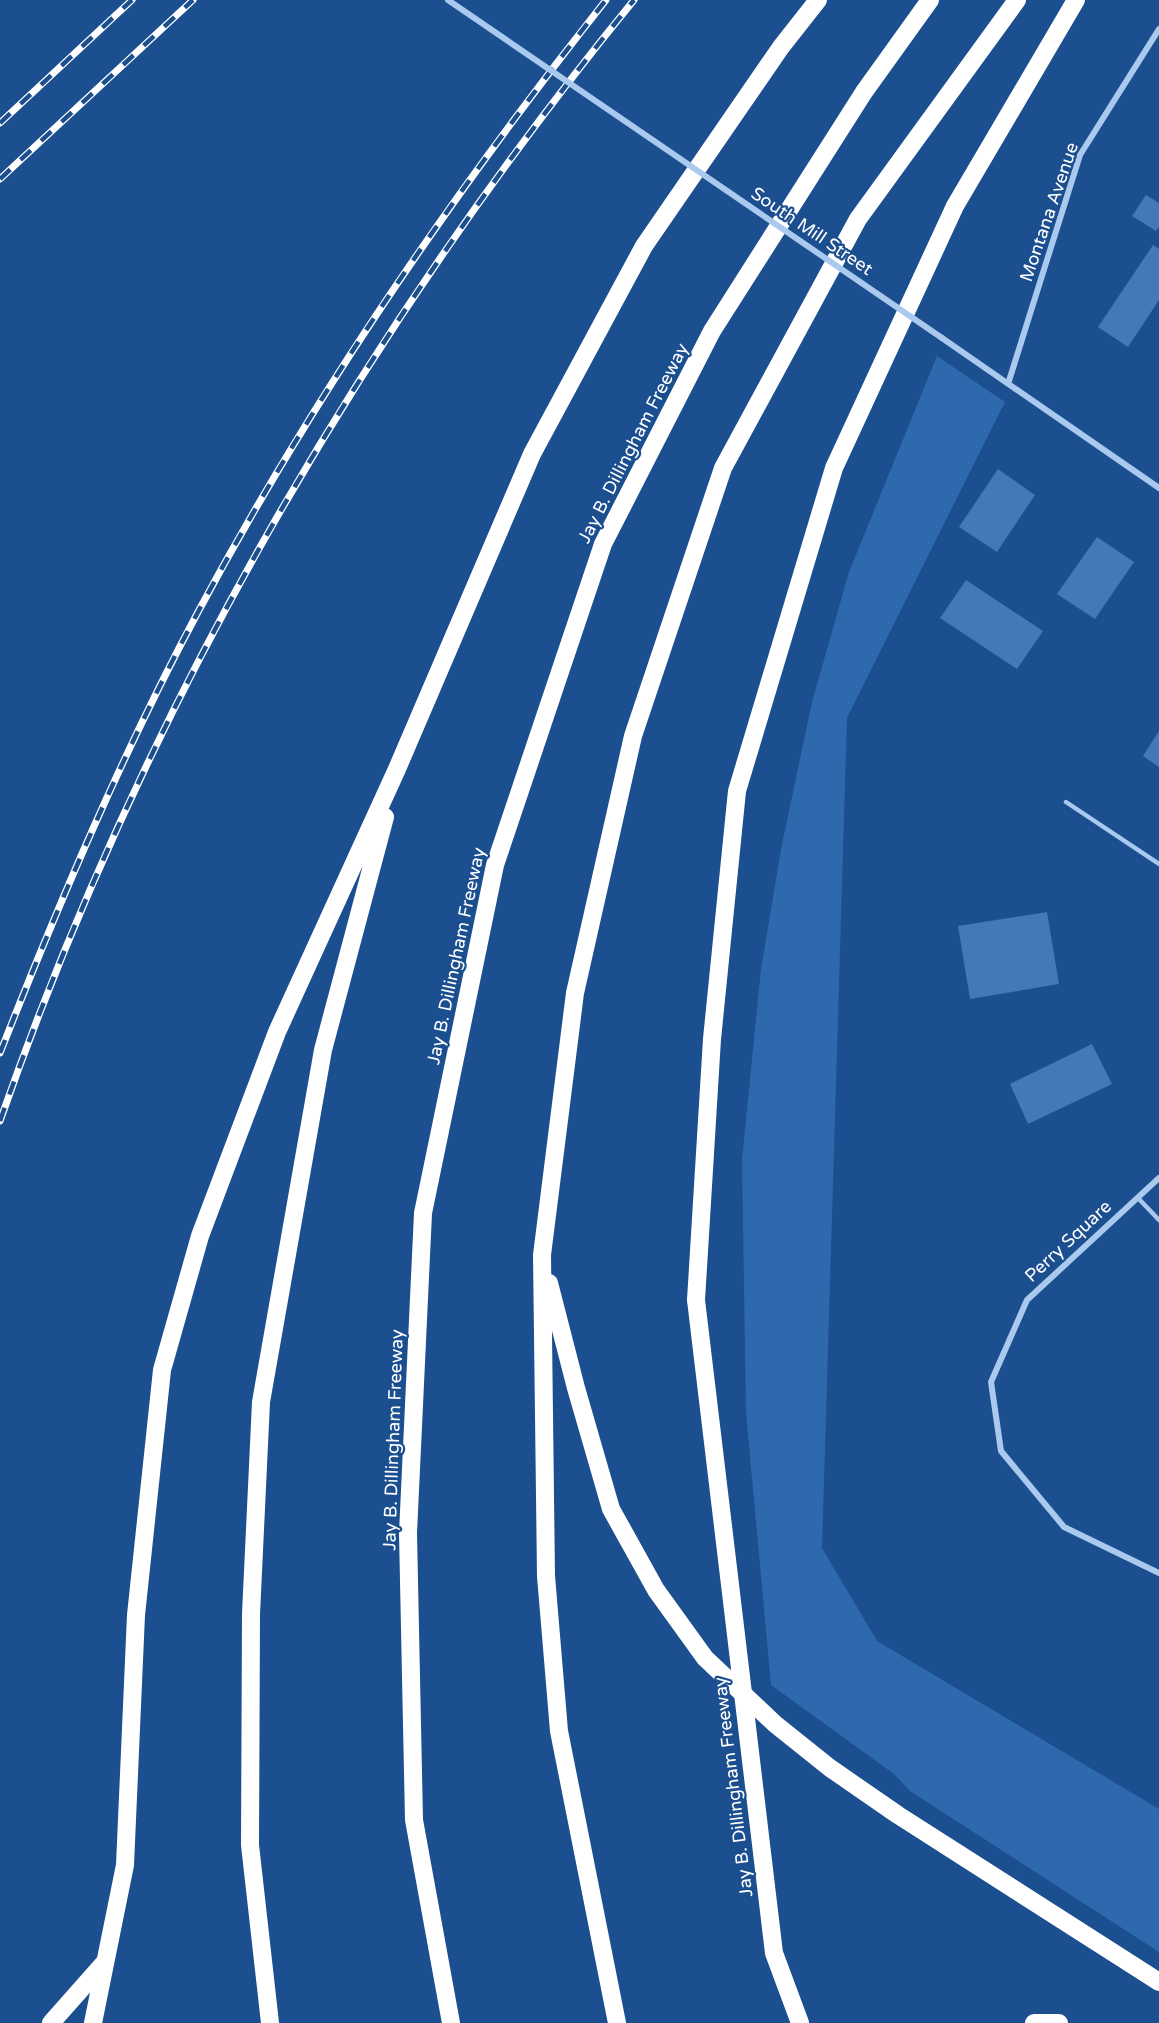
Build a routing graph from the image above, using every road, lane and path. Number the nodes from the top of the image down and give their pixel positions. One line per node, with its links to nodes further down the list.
1 (448, 0): 7 (street, South Mill Street, bridge)
2 (818, 0): 9 (highway)
3 (930, 0): 22 (highway, Jay B. Dillingham Freeway)
4 (1017, 0): 15 (highway)
5 (1076, 0): 24 (highway, Jay B. Dillingham Freeway, bridge)
6 (1159, 29): 7 (street, Montana Avenue)
7 (1008, 384): 8 (street, South Mill Street)
8 (1159, 488)
9 (397, 769): 17 (highway); 21 (highway)
10 (1066, 801): 11 (lane)
11 (1159, 864)
12 (1159, 1178): 13 (street, Perry Square)
13 (1137, 1198): 14 (lane); 16 (street, Perry Square)
14 (1159, 1220)
15 (542, 1255): 18 (highway); 23 (highway)
16 (1159, 1573)
17 (106, 1960): 19 (highway); 20 (highway)
18 (1159, 1982)
19 (51, 2023)
20 (93, 2023)
21 (270, 2023)
22 (450, 2023)
23 (617, 2023)
24 (800, 2023)
25 (1034, 2023): 26 (highway)
26 (1059, 2023)

